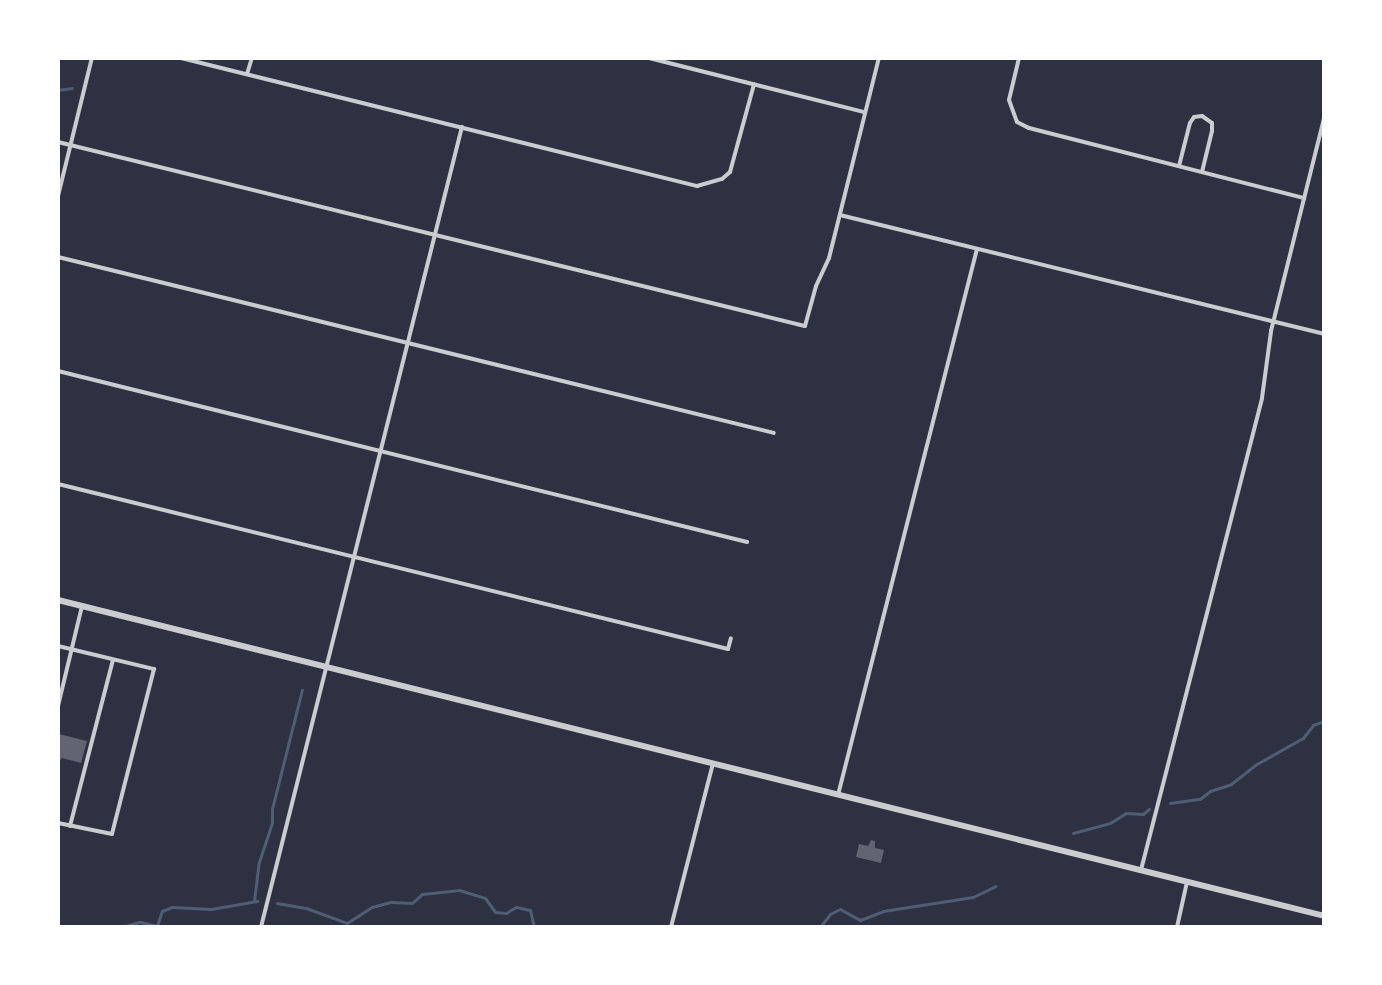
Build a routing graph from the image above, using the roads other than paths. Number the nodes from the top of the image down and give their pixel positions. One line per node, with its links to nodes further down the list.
1 (92, 58): 13 (street)
2 (181, 58): 7 (street)
3 (252, 58): 7 (street)
4 (649, 58): 8 (street)
5 (879, 58): 9 (street)
6 (1019, 58): 14 (street)
7 (247, 74): 11 (street)
8 (754, 84): 9 (street); 11 (street)
9 (865, 112): 18 (street)
10 (1324, 119): 17 (street)
11 (462, 127): 19 (street)
12 (58, 142): 13 (street)
13 (71, 145): 16 (street); 19 (street)
14 (1179, 166): 15 (street); 15 (street)
15 (1202, 172): 17 (street)
16 (58, 196)
17 (1304, 198): 22 (street)
18 (840, 215): 19 (street); 20 (street)
19 (434, 235): 24 (street)
20 (977, 249): 22 (street); 40 (street)
21 (58, 257): 24 (street)
22 (1274, 322): 23 (street); 43 (street)
23 (1324, 334)
24 (407, 343): 26 (street); 27 (street)
25 (58, 371): 27 (street)
26 (774, 433)
27 (380, 451): 29 (street); 30 (street)
28 (58, 484): 30 (street)
29 (747, 542)
30 (354, 558): 33 (street); 37 (street)
31 (58, 600): 32 (street)
32 (82, 606): 35 (street); 37 (street)
33 (731, 638)
34 (58, 646): 35 (street)
35 (72, 649): 36 (street); 38 (street)
36 (113, 660): 42 (street); 42 (street)
37 (328, 667): 39 (street); 46 (street)
38 (58, 706)
39 (713, 764): 40 (street); 47 (street)
40 (838, 795): 43 (street)
41 (58, 823): 42 (street)
42 (70, 826)
43 (1141, 870): 44 (street)
44 (1187, 882): 45 (street); 48 (street)
45 (1324, 916)
46 (261, 927)
47 (671, 927)
48 (1177, 927)

